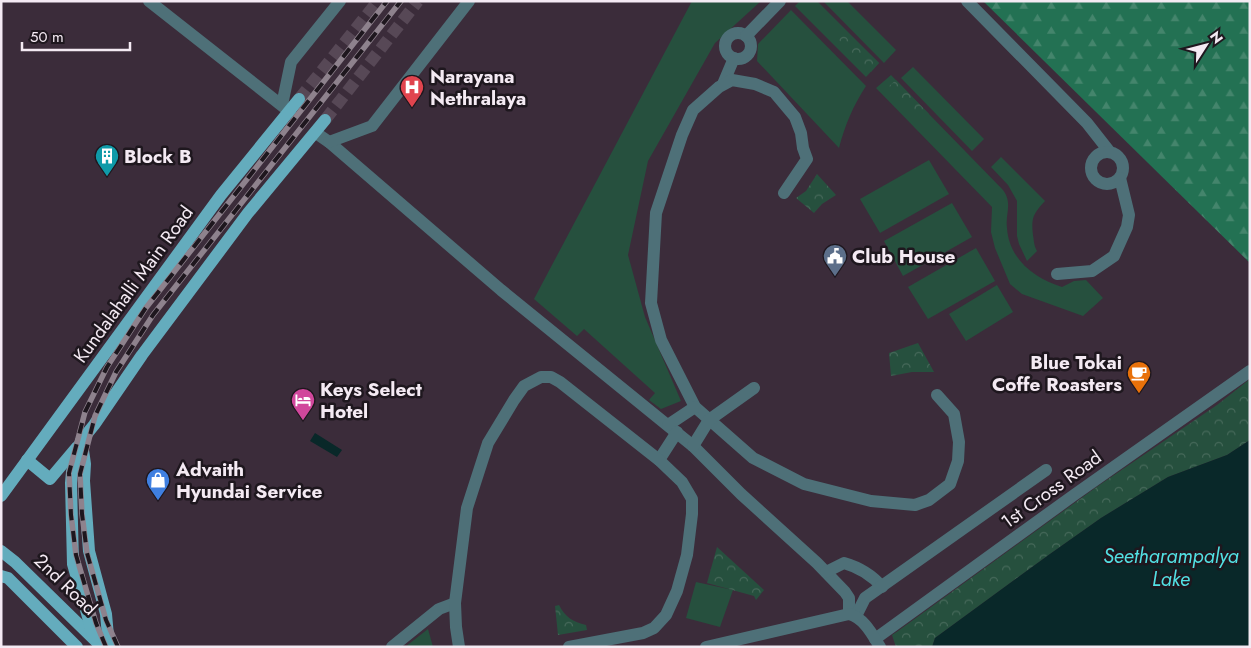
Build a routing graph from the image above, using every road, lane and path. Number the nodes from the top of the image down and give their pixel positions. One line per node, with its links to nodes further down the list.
1 (149, 1): 10 (street)
2 (340, 1): 10 (street)
3 (469, 1): 13 (street)
4 (780, 1): 6 (street)
5 (967, 1): 14 (street)
6 (746, 36): 7 (street); 7 (street)
7 (734, 58): 8 (street)
8 (724, 84): 16 (street); 21 (street)
9 (299, 99): 10 (main road, Kundalahalli Main Road)
10 (286, 109): 26 (main road, Kundalahalli Main Road)
11 (325, 120): 12 (main road)
12 (316, 133): 13 (street); 24 (main road)
13 (329, 142): 23 (street)
14 (1108, 151): 15 (street); 15 (street)
15 (1120, 178): 17 (street)
16 (784, 193)
17 (1057, 274)
18 (1250, 370): 37 (street, 1st Cross Road)
19 (754, 388): 22 (street)
20 (936, 395): 22 (street)
21 (695, 407): 22 (street); 23 (street)
22 (709, 420): 25 (street)
23 (673, 429): 25 (street); 27 (street)
24 (81, 441): 26 (main road); 36 (main road); 39 (main road)
25 (693, 446): 31 (street)
26 (27, 460): 29 (main road, Kundalahalli Main Road)
27 (659, 460): 34 (street); 42 (street)
28 (1046, 470): 33 (street)
29 (1, 496)
30 (1, 551): 36 (main road, 2nd Road)
31 (826, 572): 33 (street); 35 (street)
32 (1, 576): 38 (main road, 2nd Road)
33 (882, 586): 35 (street)
34 (454, 603): 40 (street); 41 (street)
35 (852, 615): 37 (street); 43 (street)
36 (98, 643)
37 (878, 643)
38 (77, 647)
39 (109, 647)
40 (392, 647)
41 (460, 647)
42 (569, 647)
43 (706, 647)

